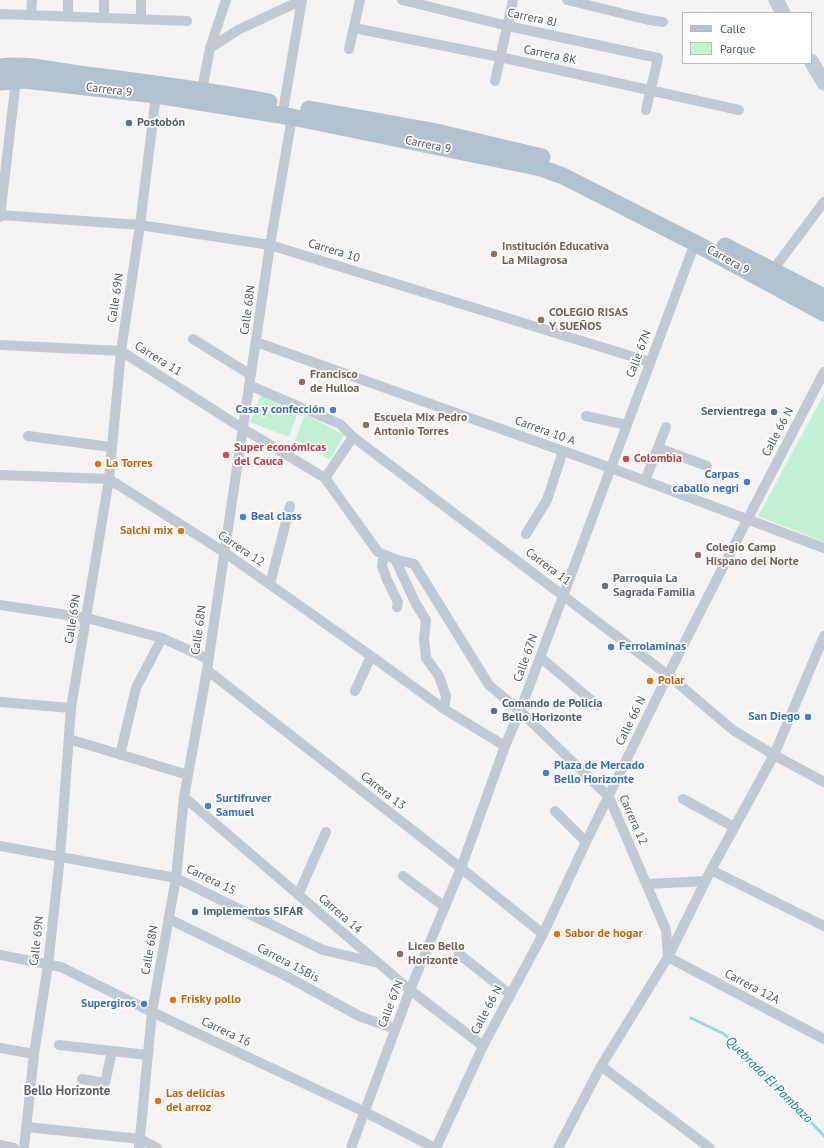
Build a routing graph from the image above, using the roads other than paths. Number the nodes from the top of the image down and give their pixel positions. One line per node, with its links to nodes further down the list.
1 (32, 0): 14 (street)
2 (68, 0): 15 (street)
3 (104, 0): 16 (street)
4 (141, 0): 17 (street)
5 (226, 0): 22 (street)
6 (302, 0): 22 (street); 35 (street, Calle 68N)
7 (360, 0): 21 (street)
8 (402, 0): 20 (street, Carrera 8J)
9 (513, 0): 20 (street)
10 (567, 0): 19 (street)
11 (776, 0): 12 (main road)
12 (782, 12)
13 (0, 14): 14 (street)
14 (31, 15): 15 (street)
15 (68, 16): 16 (street)
16 (104, 18): 17 (street)
17 (141, 19): 18 (street)
18 (186, 21)
19 (663, 22)
20 (508, 26): 24 (street); 31 (street, Carrera 8J)
21 (354, 28): 23 (street); 24 (street, Carrera 8K)
22 (210, 48): 30 (street)
23 (350, 49)
24 (500, 57): 28 (street); 31 (street, Carrera 8K)
25 (812, 63): 29 (main road)
26 (0, 67): 30 (main road, Carrera 9)
27 (8, 81): 32 (main road, Carrera 9); 37 (street)
28 (495, 81)
29 (824, 83)
30 (202, 90): 35 (main road, Carrera 9)
31 (650, 91): 33 (street); 34 (street, Carrera 8K)
32 (156, 95): 35 (main road, Carrera 9); 38 (street, Calle 69N)
33 (646, 110)
34 (739, 110)
35 (288, 111): 39 (main road, Carrera 9); 40 (street, Calle 68N); 41 (main road, Carrera 9)
36 (824, 202): 41 (street)
37 (0, 216): 38 (street, Carrera 10)
38 (140, 225): 40 (street, Carrera 10); 47 (street, Calle 69N)
39 (695, 242): 43 (main road, Carrera 9); 48 (street, Calle 67N)
40 (270, 245): 45 (street, Calle 68N); 48 (street, Carrera 10)
41 (773, 270): 42 (main road, Carrera 9)
42 (824, 297)
43 (824, 312)
44 (193, 339): 50 (street, Carrera 11)
45 (256, 342): 50 (street, Calle 68N); 59 (street, Carrera 10 A)
46 (0, 344): 47 (street, Carrera 11)
47 (121, 351): 54 (street, Carrera 11); 57 (street, Calle 69N)
48 (650, 362): 52 (street, Calle 67N)
49 (824, 372): 67 (street, Calle 66 N)
50 (250, 380): 54 (street, Calle 68N); 56 (street, Carrera 11)
51 (586, 416): 52 (street)
52 (627, 425): 61 (street, Calle 67N)
53 (666, 427): 58 (street)
54 (242, 428): 63 (street, Carrera 12); 70 (street, Calle 68N)
55 (28, 436): 57 (street)
56 (353, 437): 63 (street); 74 (street, Carrera 11)
57 (112, 447): 64 (street, Calle 69N)
58 (658, 448): 60 (street); 65 (street)
59 (563, 451): 61 (street, Carrera 10 A); 68 (street)
60 (707, 466)
61 (611, 468): 65 (street, Carrera 10 A); 74 (street, Calle 67N)
62 (0, 475): 64 (street, Carrera 12)
63 (324, 478): 71 (street, Carrera 12)
64 (109, 480): 70 (street, Carrera 12); 77 (street, Calle 69N)
65 (646, 481): 67 (street, Carrera 10 A)
66 (290, 506): 73 (street)
67 (747, 520): 69 (street, Carrera 10 A); 84 (street, Calle 66 N)
68 (526, 534)
69 (824, 548)
70 (224, 552): 73 (street, Carrera 12); 82 (street, Calle 68N)
71 (384, 555): 72 (street, Carrera 12); 76 (street)
72 (395, 559): 89 (street); 90 (street, Carrera 12)
73 (270, 584): 80 (street, Carrera 12)
74 (563, 594): 81 (street, Calle 67N); 84 (street, Carrera 11)
75 (0, 605): 77 (street)
76 (397, 607)
77 (87, 618): 79 (street); 88 (street, Calle 69N)
78 (824, 636): 94 (street)
79 (162, 638): 82 (street); 93 (street)
80 (371, 656): 85 (street); 89 (street, Carrera 12)
81 (540, 657): 87 (street); 90 (street, Calle 67N)
82 (208, 659): 83 (street, Calle 68N)
83 (207, 670): 95 (street, Calle 68N); 106 (street, Carrera 13)
84 (668, 675): 94 (street, Carrera 11); 98 (street, Calle 66 N)
85 (355, 691)
86 (0, 702): 88 (street)
87 (597, 705)
88 (71, 708): 91 (street, Calle 69N)
89 (444, 709): 92 (street, Carrera 12)
90 (520, 711): 92 (street, Calle 67N); 98 (street, Carrera 12)
91 (69, 739): 93 (street); 105 (street, Calle 69N)
92 (505, 746): 106 (street, Calle 67N)
93 (120, 755): 95 (street)
94 (774, 755): 96 (street, Carrera 11); 101 (street)
95 (188, 775): 97 (street, Calle 68N)
96 (824, 782)
97 (184, 797): 109 (street, Calle 68N); 112 (street, Carrera 14)
98 (609, 797): 103 (street, Calle 66 N); 111 (street, Carrera 12)
99 (683, 799): 101 (street)
100 (555, 811): 103 (street)
101 (734, 827): 107 (street)
102 (326, 832): 112 (street)
103 (586, 842): 116 (street, Calle 66 N)
104 (0, 846): 105 (street, Carrera 15)
105 (60, 857): 109 (street, Carrera 15); 121 (street, Calle 69N)
106 (461, 868): 113 (street, Calle 67N); 116 (street, Carrera 13)
107 (711, 870): 110 (street); 115 (street)
108 (403, 876): 113 (street)
109 (176, 878): 114 (street, Calle 68N); 120 (street, Carrera 15)
110 (706, 881): 111 (street); 119 (street)
111 (647, 884): 119 (street, Carrera 12)
112 (298, 895): 120 (street, Carrera 14)
113 (445, 907): 122 (street, Calle 67N)
114 (169, 919): 124 (street, Calle 68N); 125 (street, Carrera 15Bis)
115 (824, 926)
116 (543, 934): 123 (street, Calle 66 N)
117 (459, 954): 123 (street)
118 (0, 955): 121 (street, Carrera 16)
119 (668, 957): 126 (street, Carrera 12A); 133 (street)
120 (378, 963): 122 (street, Carrera 14)
121 (48, 965): 124 (street, Carrera 16); 131 (street, Calle 69N)
122 (410, 990): 125 (street, Calle 67N); 128 (street, Carrera 14)
123 (511, 994): 128 (street, Calle 66 N)
124 (152, 1012): 132 (street, Calle 68N); 135 (street, Carrera 16)
125 (396, 1029): 135 (street, Calle 67N)
126 (824, 1040)
127 (59, 1045): 130 (street)
128 (483, 1046): 143 (street, Calle 66 N)
129 (0, 1048): 131 (street)
130 (112, 1051): 132 (street); 134 (street)
131 (34, 1054): 136 (street, Calle 69N)
132 (148, 1055): 137 (street, Calle 68N)
133 (601, 1066): 144 (street); 145 (street)
134 (82, 1079)
135 (365, 1112): 142 (street, Calle 67N); 143 (street, Carrera 16)
136 (27, 1128): 137 (street); 140 (street, Calle 69N)
137 (140, 1143): 141 (street)
138 (0, 1145): 139 (street)
139 (14, 1148)
140 (24, 1148)
141 (157, 1148)
142 (351, 1148)
143 (435, 1148)
144 (558, 1148)
145 (710, 1148)

